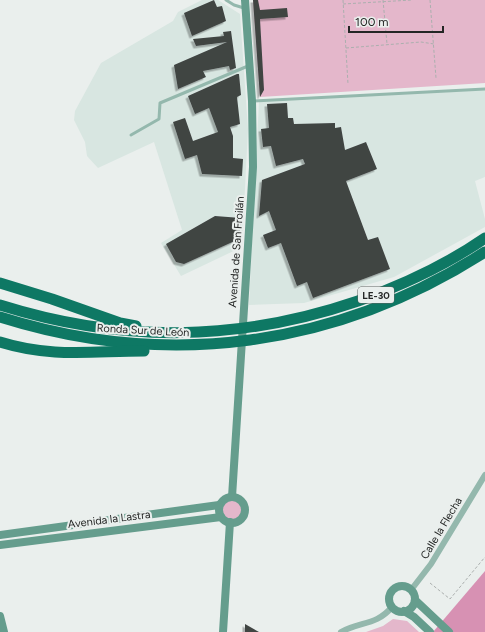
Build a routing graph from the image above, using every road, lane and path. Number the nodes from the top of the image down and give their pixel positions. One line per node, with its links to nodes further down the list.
1 (226, 0): 7 (lane, Avenida de San Froilán)
2 (343, 0): 8 (path)
3 (383, 0): 6 (path)
4 (412, 0): 6 (path)
5 (430, 0): 9 (path)
6 (384, 2): 8 (path); 10 (path)
7 (245, 4): 12 (main road, Avenida de San Froilán)
8 (343, 4): 11 (path)
9 (434, 44): 10 (path); 13 (path)
10 (387, 45): 11 (path)
11 (346, 48): 14 (path)
12 (250, 65): 16 (main road, Avenida de San Froilán); 17 (lane)
13 (436, 78)
14 (348, 84)
15 (485, 89): 16 (lane)
16 (252, 101): 27 (main road, Avenida de San Froilán)
17 (131, 135)
18 (485, 238): 23 (highway, Ronda Sur de León / LE-30)
19 (485, 252): 25 (highway, Ronda Sur de León / LE-30)
20 (0, 283): 23 (highway)
21 (0, 305): 23 (highway, Ronda Sur de León / LE-30)
22 (0, 317): 25 (highway, Ronda Sur de León / LE-30)
23 (172, 334)
24 (0, 342): 25 (highway)
25 (207, 344)
26 (485, 475): 35 (street, Calle la Flecha)
27 (232, 497): 28 (main road); 30 (main road)
28 (219, 505): 29 (main road); 31 (main road, Avenida la Lastra)
29 (221, 517): 30 (main road); 32 (main road, Avenida la Lastra)
30 (230, 522): 41 (main road)
31 (0, 535)
32 (0, 545)
33 (485, 557): 34 (path)
34 (430, 583)
35 (411, 590): 36 (main road); 37 (main road)
36 (415, 600): 38 (main road); 44 (main road)
37 (392, 607): 38 (main road); 42 (street)
38 (404, 611): 43 (main road)
39 (0, 616): 40 (main road)
40 (4, 632)
41 (223, 632)
42 (341, 632)
43 (430, 632)
44 (449, 632)

